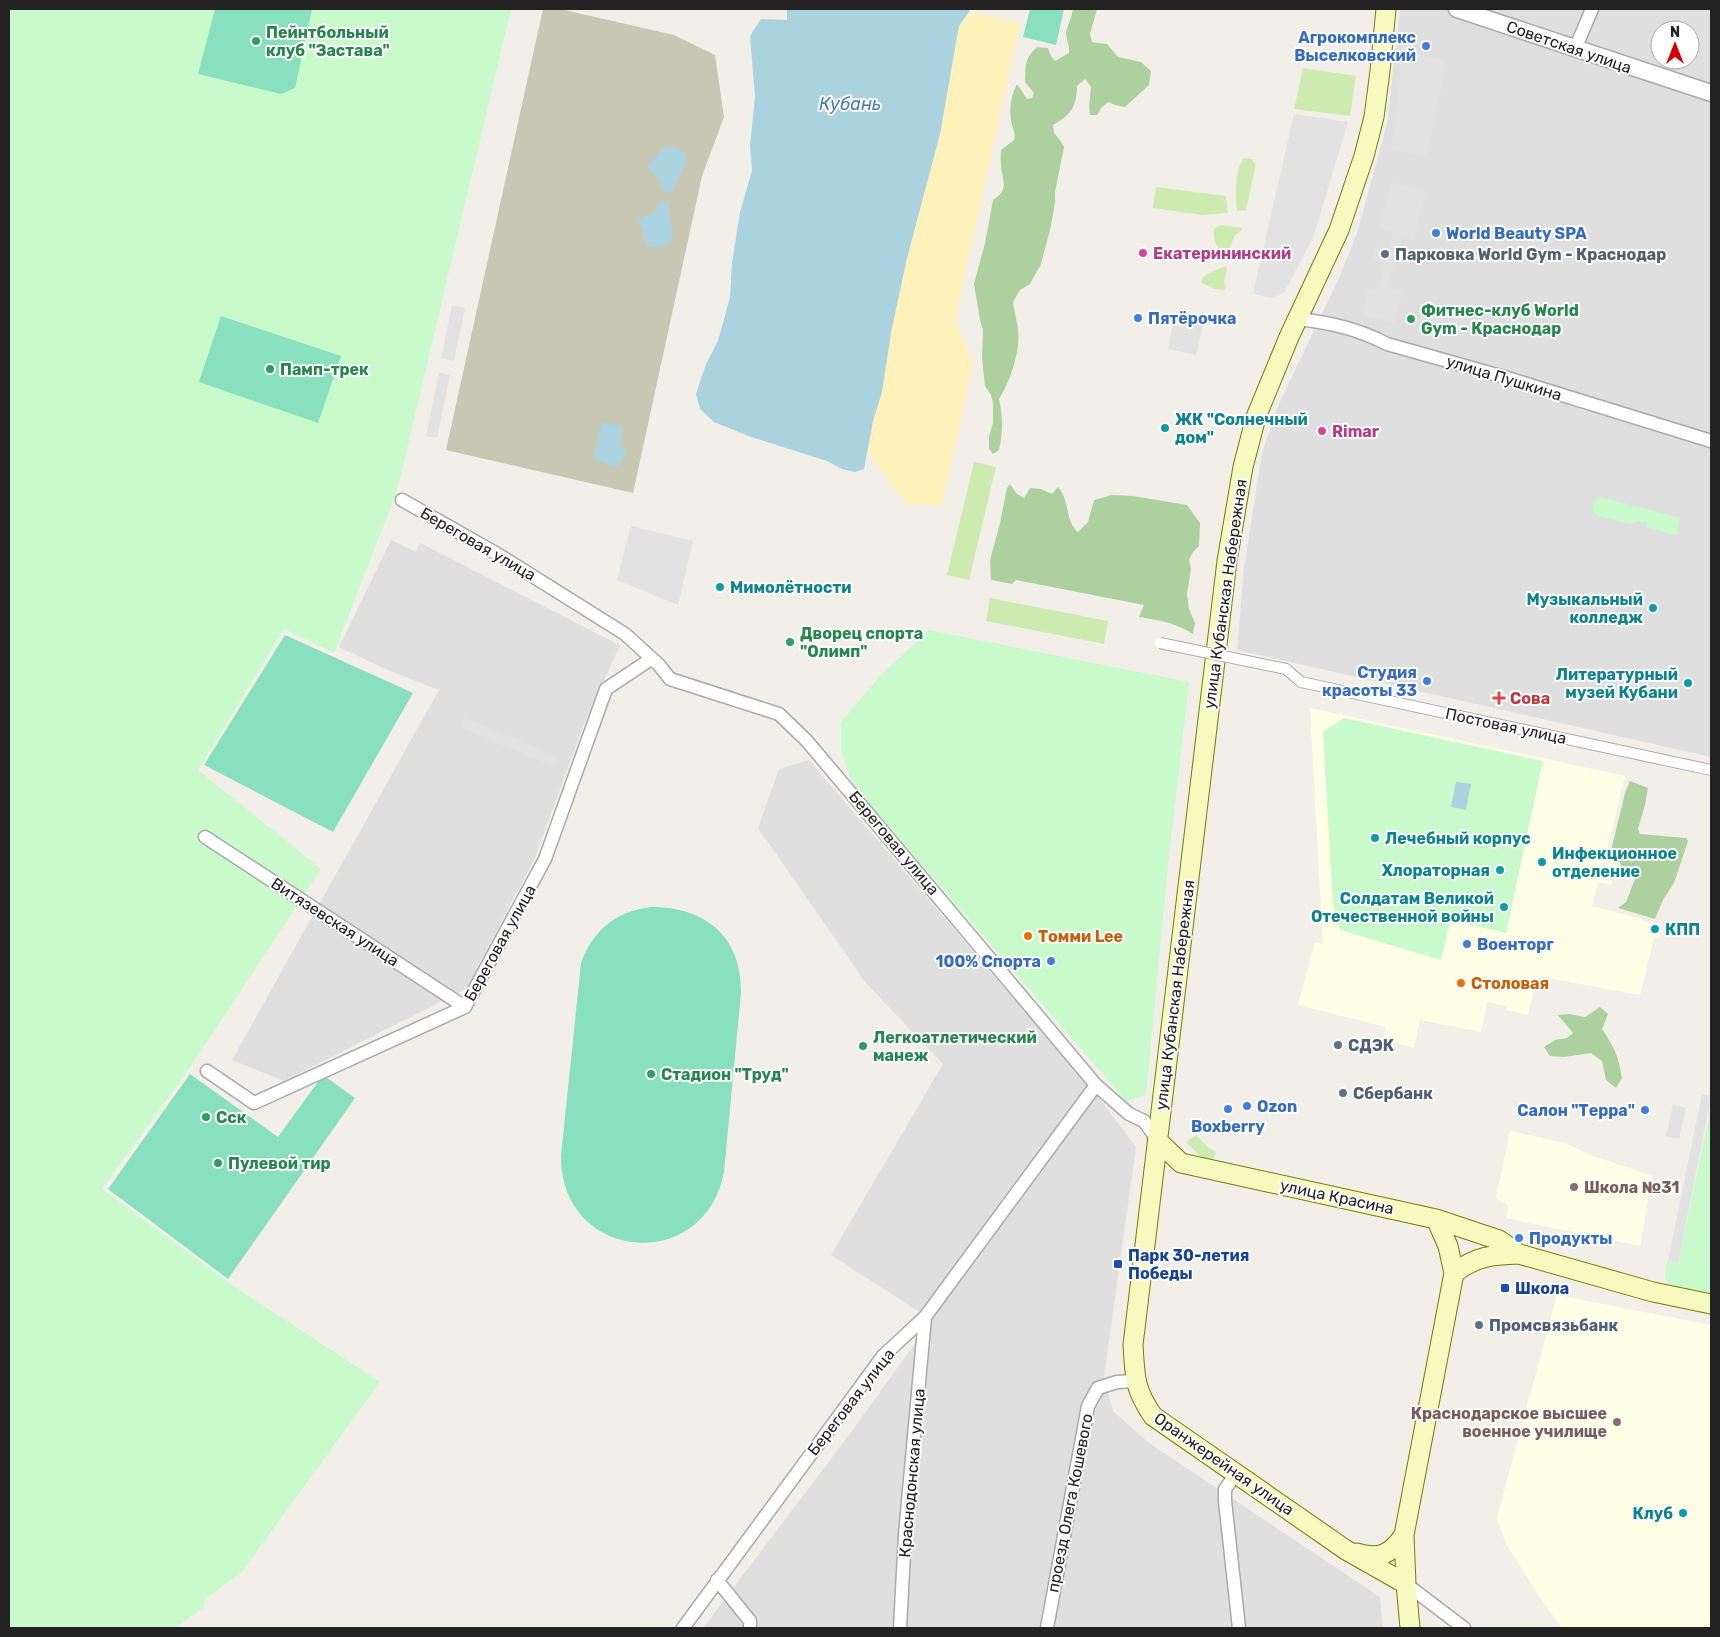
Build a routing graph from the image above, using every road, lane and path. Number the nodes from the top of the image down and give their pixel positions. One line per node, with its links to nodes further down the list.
1 (1386, 9): 6 (main road, улица Кубанская Набережная)
2 (1456, 9): 4 (street, Советская улица)
3 (1592, 9): 4 (street)
4 (1575, 48): 5 (street, Советская улица)
5 (1711, 93)
6 (1297, 319): 7 (street, улица Пушкина); 16 (main road, улица Кубанская Набережная)
7 (1711, 441)
8 (402, 500): 10 (street, Береговая улица)
9 (1160, 643): 11 (street, Постовая улица, bridge)
10 (652, 659): 13 (street, Береговая улица); 15 (street, Береговая улица)
11 (1711, 770)
12 (205, 837): 13 (street, Витязевская улица)
13 (465, 1007): 14 (street, Береговая улица)
14 (207, 1071)
15 (1096, 1085): 16 (street, Береговая улица); 21 (street, Береговая улица)
16 (1158, 1141): 17 (main road, улица Красина); 22 (main road, Оранжерейная улица)
17 (1436, 1219): 18 (main road, улица Красина); 19 (main road)
18 (1519, 1254): 19 (main road, улица Красина); 20 (main road, улица Красина)
19 (1454, 1273): 24 (main road)
20 (1711, 1304)
21 (925, 1317): 26 (street, Береговая улица); 30 (street, Краснодонская улица)
22 (1136, 1381): 23 (main road, Оранжерейная улица); 31 (street, проезд Олега Кошевого)
23 (1236, 1473): 25 (main road, Оранжерейная улица); 32 (street)
24 (1404, 1535): 25 (main road); 27 (main road)
25 (1346, 1550): 27 (main road, Оранжерейная улица)
26 (718, 1580): 28 (street, Береговая улица); 29 (street)
27 (1406, 1584): 33 (main road); 34 (street)
28 (683, 1628)
29 (750, 1628)
30 (900, 1628)
31 (1047, 1628)
32 (1239, 1628)
33 (1410, 1628)
34 (1464, 1628)

